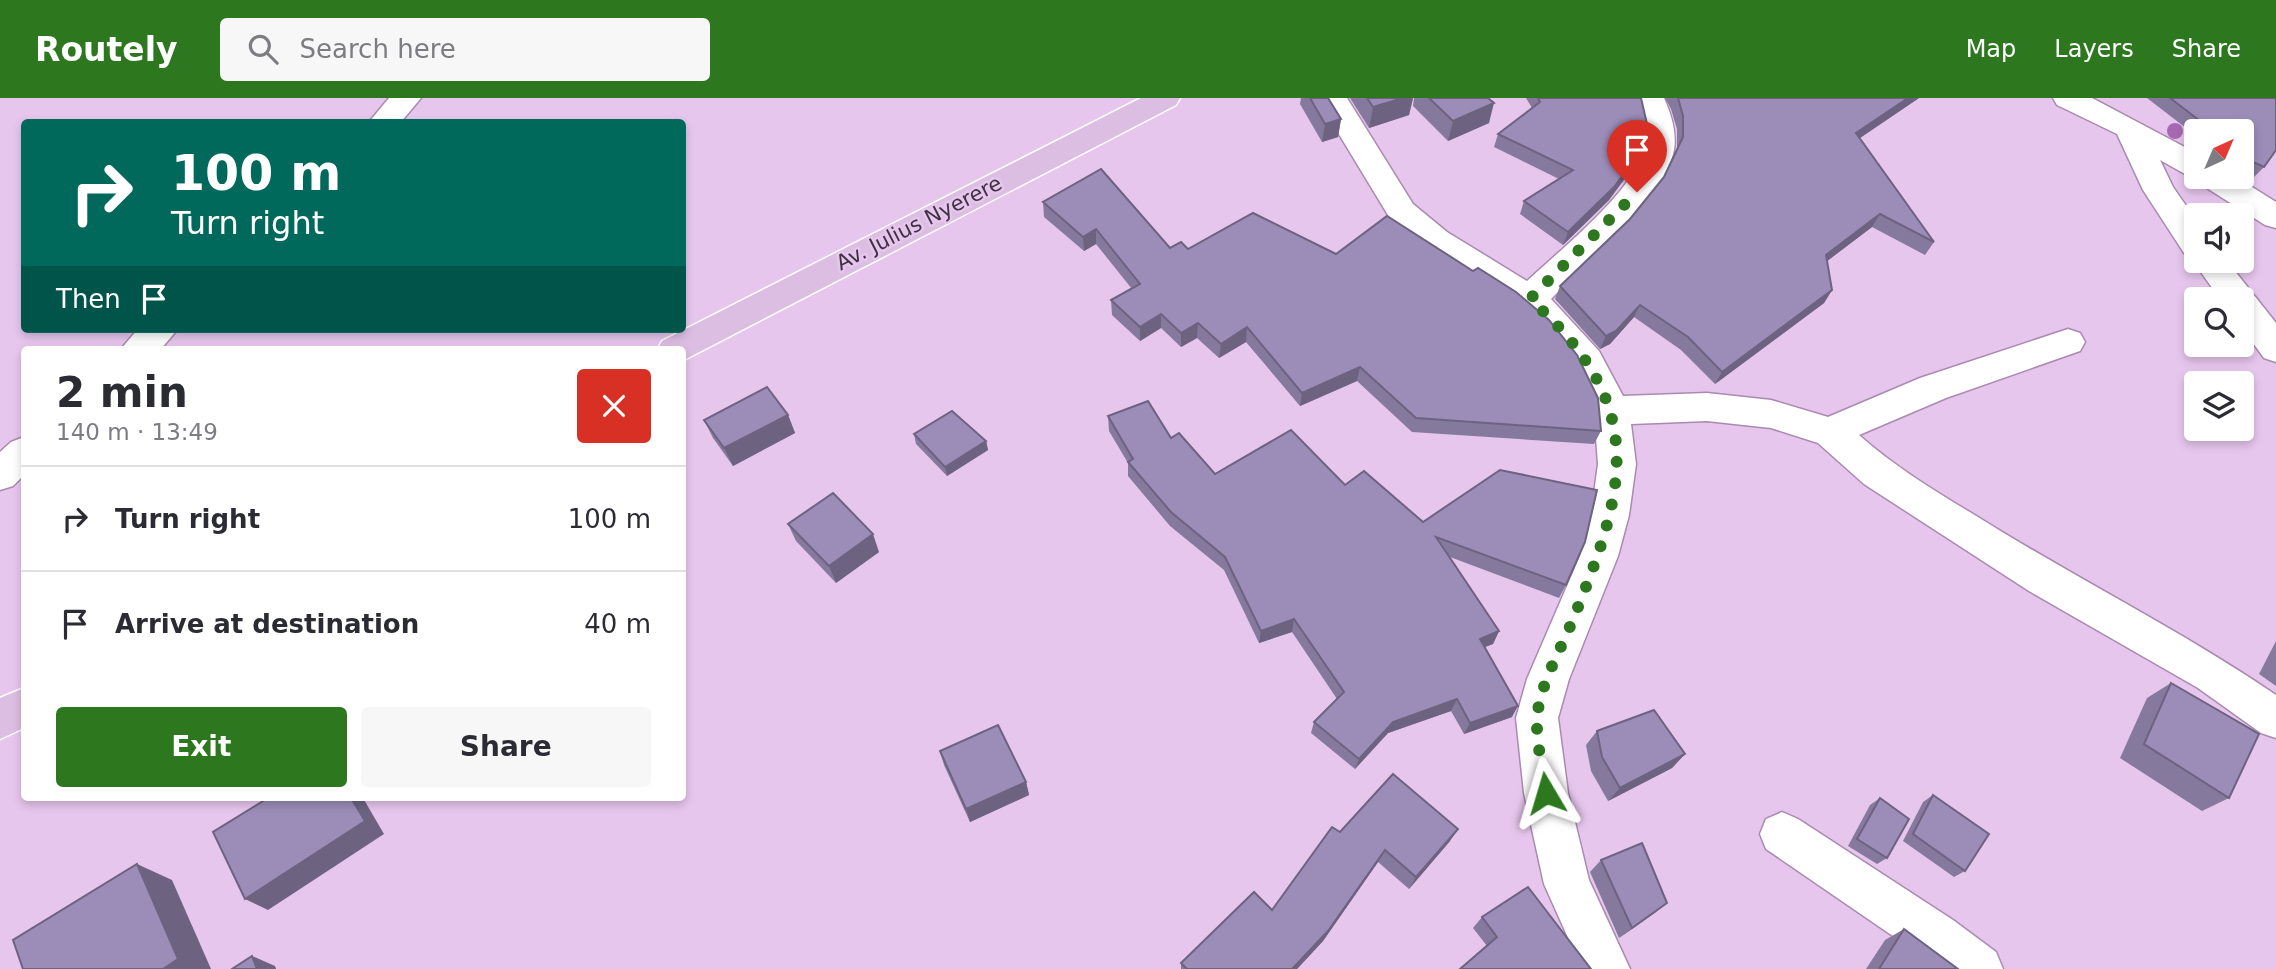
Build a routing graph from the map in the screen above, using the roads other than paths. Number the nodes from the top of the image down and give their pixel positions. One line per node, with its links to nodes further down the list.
1 (406, 98): 6 (street)
2 (1165, 98): 19 (main road, Av. Julius Nyerere)
3 (1332, 98): 14 (street)
4 (1650, 98): 14 (street)
5 (2067, 98): 7 (street)
6 (386, 119)
7 (2129, 128): 8 (street); 11 (street)
8 (2184, 160)
9 (2232, 189): 10 (street)
10 (2276, 217)
11 (2184, 227)
12 (2218, 273): 13 (street)
13 (2229, 287)
14 (1530, 299): 21 (street)
15 (2254, 320): 20 (street)
16 (156, 333): 18 (street)
17 (2068, 342): 22 (street)
18 (142, 346)
19 (682, 346)
20 (2276, 349)
21 (1612, 411): 22 (street); 29 (street)
22 (1830, 432): 26 (street)
23 (21, 455): 24 (street)
24 (0, 475)
25 (21, 709): 27 (main road)
26 (2276, 719)
27 (0, 720)
28 (1782, 834): 30 (street)
29 (1606, 969)
30 (1979, 969)

